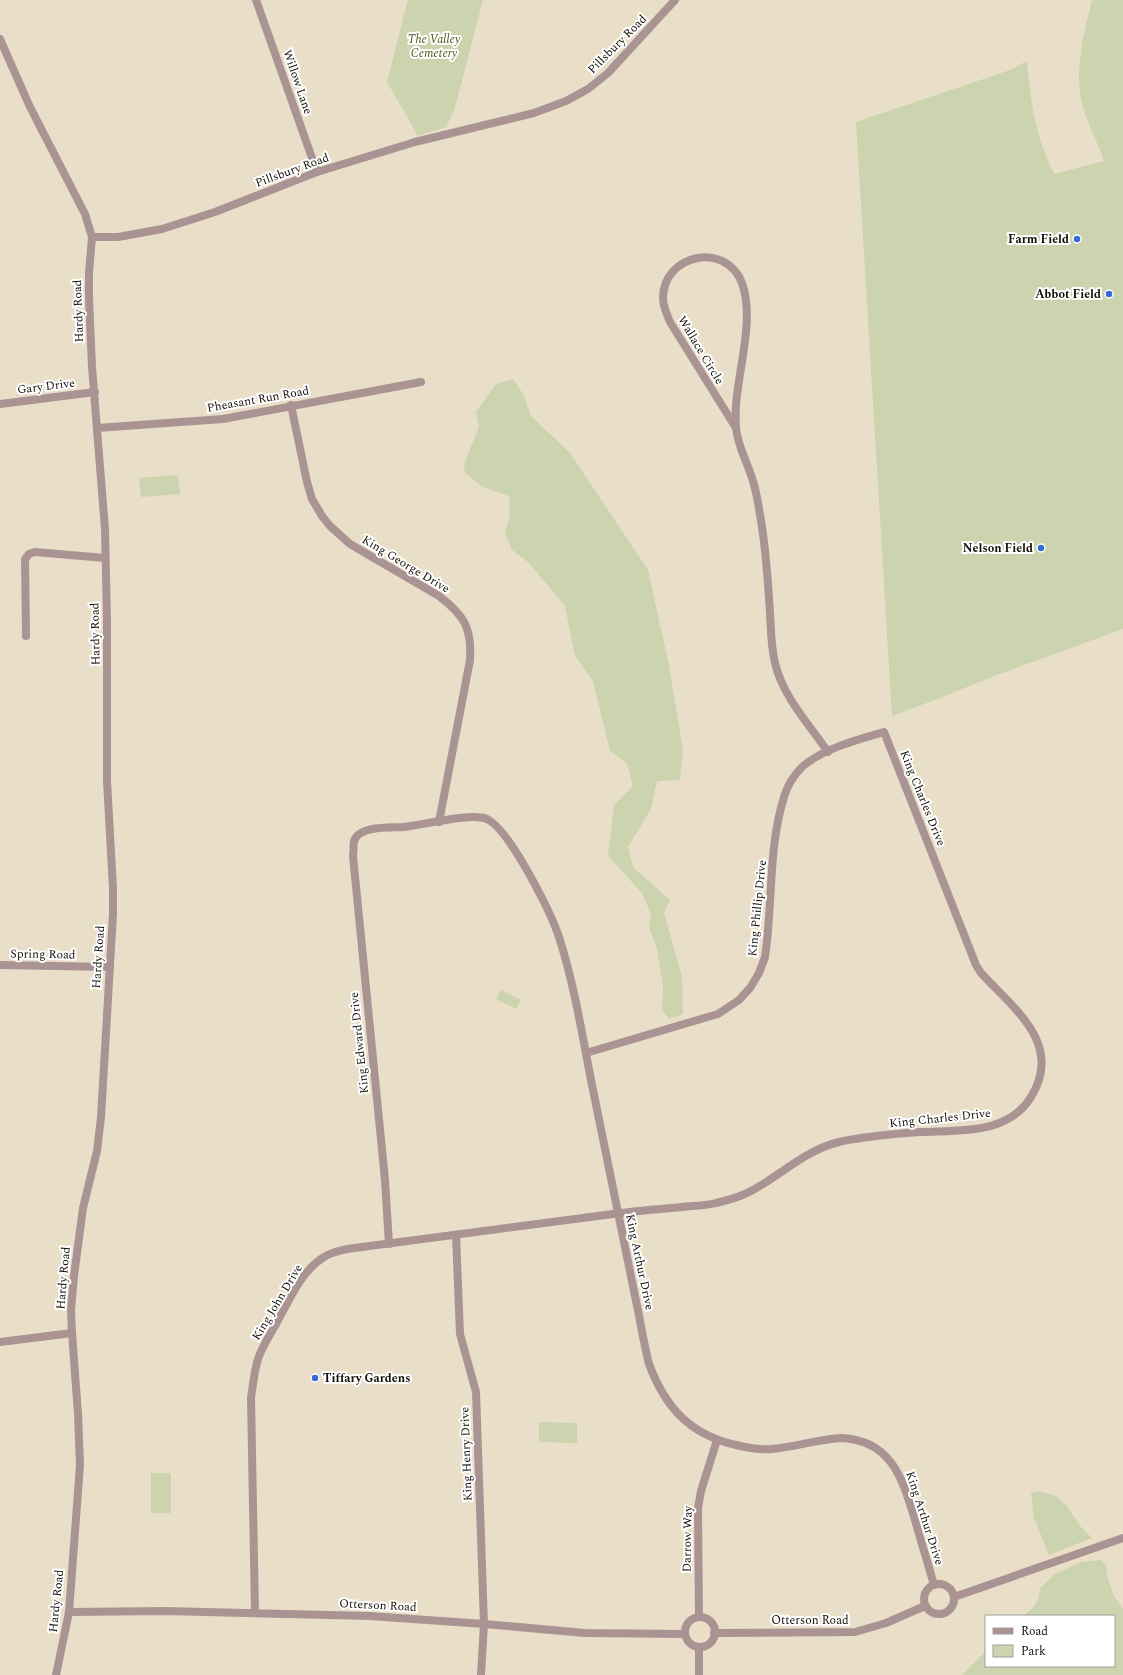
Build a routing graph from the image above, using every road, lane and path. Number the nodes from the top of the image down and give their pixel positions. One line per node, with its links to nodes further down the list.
1 (256, 0): 4 (street, Willow Lane)
2 (675, 0): 4 (street, Pillsbury Road)
3 (0, 39): 5 (street)
4 (317, 172): 5 (street, Pillsbury Road)
5 (92, 237): 7 (street, Hardy Road)
6 (421, 382): 9 (street, Pheasant Run Road)
7 (95, 392): 8 (street, Gary Drive); 10 (street, Hardy Road)
8 (0, 404)
9 (291, 405): 10 (street, Pheasant Run Road); 16 (street, King George Drive)
10 (97, 428): 12 (street, Hardy Road)
11 (736, 428): 11 (street, Wallace Circle); 15 (street, Wallace Circle)
12 (104, 558): 13 (street); 19 (street, Hardy Road)
13 (26, 636)
14 (884, 732): 15 (street, King Phillip Drive); 21 (street, King Charles Drive)
15 (828, 752): 20 (street, King Phillip Drive)
16 (439, 822): 17 (street, King Arthur Drive); 20 (street, King Arthur Drive)
17 (355, 840): 23 (street, King Edward Drive)
18 (0, 965): 19 (street, Spring Road)
19 (110, 967): 24 (street, Hardy Road)
20 (586, 1053): 21 (street, King Arthur Drive)
21 (618, 1214): 22 (street, King John Drive); 26 (street, King Arthur Drive)
22 (456, 1235): 23 (street, King John Drive); 34 (street, King Henry Drive)
23 (389, 1244): 32 (street, King John Drive)
24 (72, 1333): 25 (street); 31 (street, Hardy Road)
25 (0, 1342)
26 (717, 1440): 28 (street, King Arthur Drive); 33 (street, Darrow Way)
27 (1123, 1538): 29 (street)
28 (934, 1585): 29 (street); 30 (street)
29 (954, 1597): 30 (street)
30 (925, 1606): 35 (street, Otterson Road)
31 (69, 1612): 32 (street, Otterson Road); 38 (street, Hardy Road)
32 (256, 1613): 34 (street, Otterson Road)
33 (699, 1617): 35 (street); 36 (street)
34 (484, 1624): 36 (street, Otterson Road); 39 (street, King Henry Drive)
35 (714, 1633): 37 (street)
36 (685, 1634): 37 (street)
37 (699, 1647): 40 (street)
38 (56, 1675)
39 (481, 1675)
40 (700, 1675)

